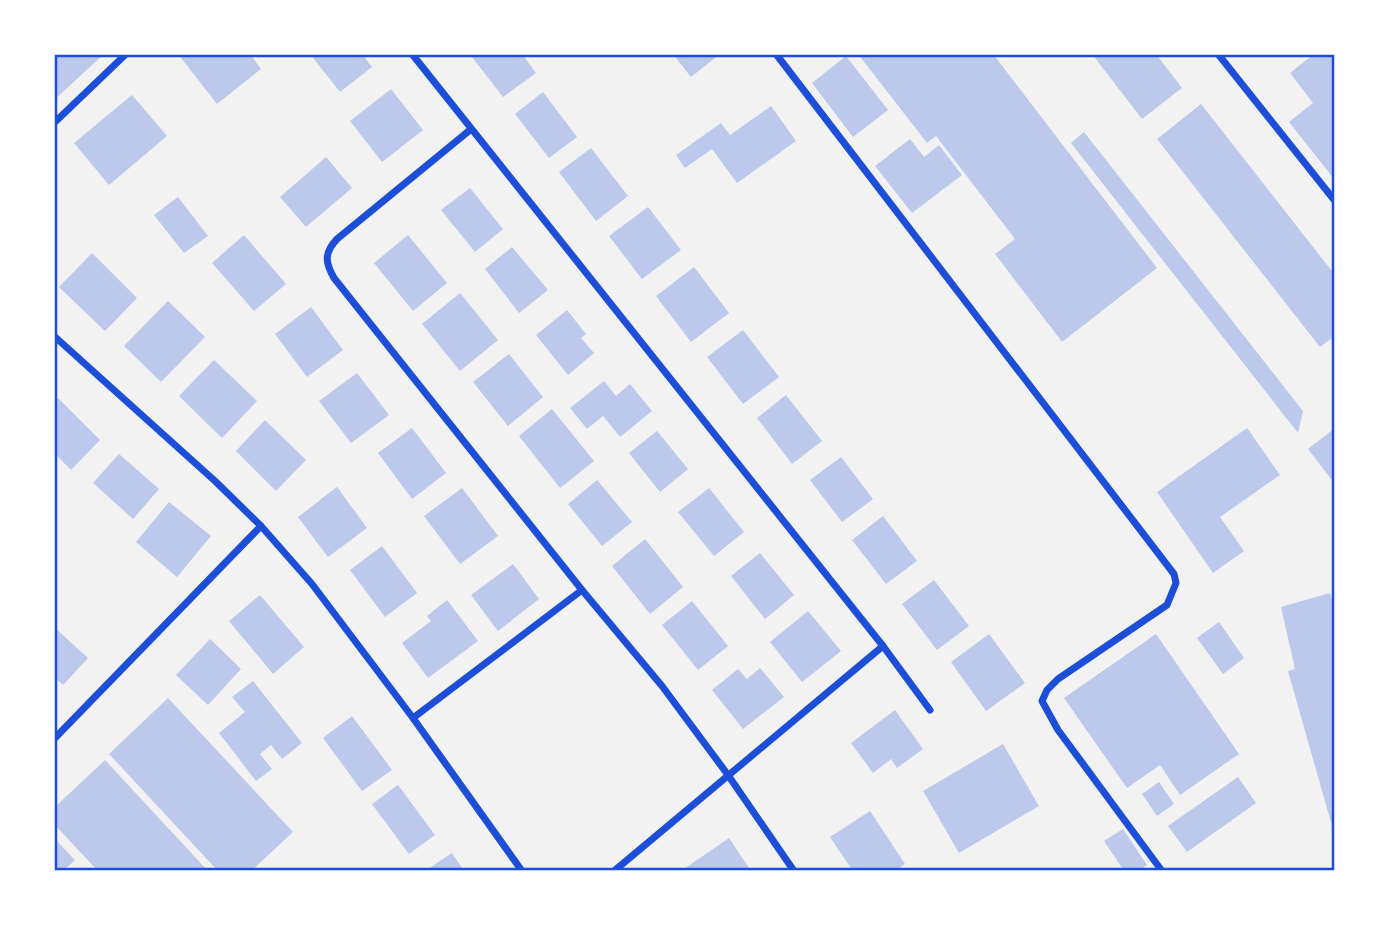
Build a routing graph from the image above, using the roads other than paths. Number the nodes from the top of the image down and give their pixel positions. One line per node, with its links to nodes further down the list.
1 (126, 54): 5 (street)
2 (412, 54): 6 (street)
3 (776, 54): 19 (street)
4 (1218, 54): 7 (street)
5 (54, 123)
6 (470, 130): 10 (street); 11 (street)
7 (1335, 201)
8 (54, 336): 9 (street)
9 (261, 526): 13 (street); 14 (street)
10 (582, 590): 13 (street); 15 (street)
11 (883, 646): 12 (street); 15 (street)
12 (930, 710)
13 (413, 718): 16 (street)
14 (54, 739)
15 (729, 775): 17 (street); 18 (street)
16 (522, 871)
17 (614, 871)
18 (794, 871)
19 (1162, 871)

